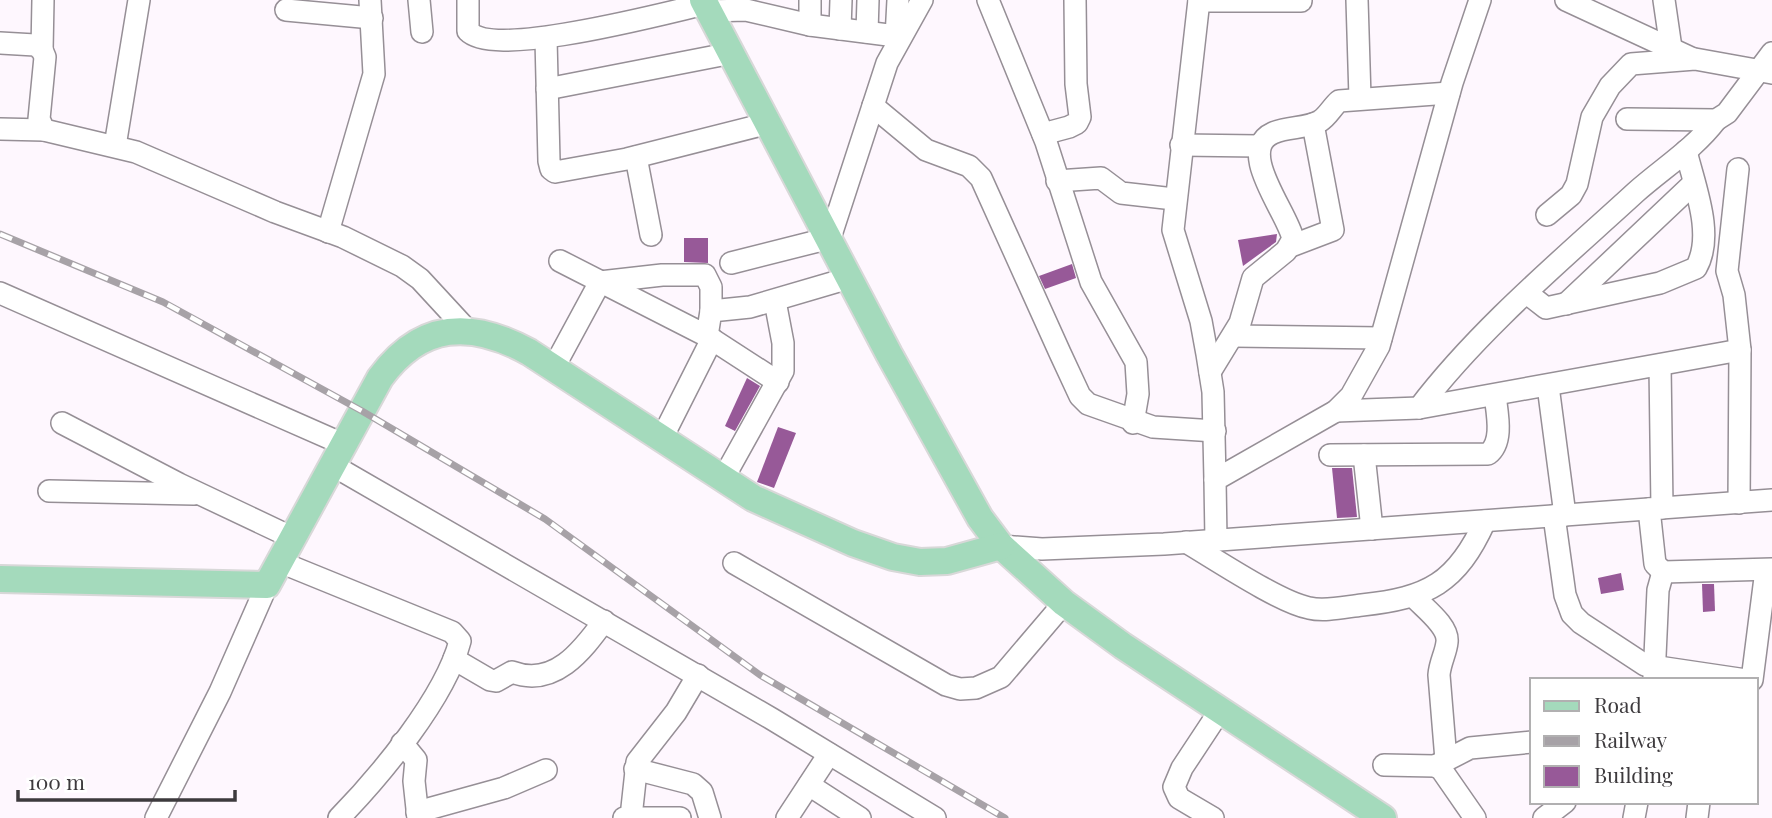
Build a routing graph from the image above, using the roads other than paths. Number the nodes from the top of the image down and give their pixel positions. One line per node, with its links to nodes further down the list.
1 (43, 0): 30 (street)
2 (139, 0): 47 (street)
3 (419, 0): 24 (street)
4 (468, 0): 26 (street)
5 (810, 0): 22 (street)
6 (841, 0): 23 (street)
7 (868, 0): 25 (street)
8 (898, 0): 27 (street)
9 (922, 0): 27 (street)
10 (988, 0): 45 (street)
11 (1076, 0): 45 (street)
12 (1199, 0): 17 (street); 46 (street)
13 (1357, 0): 37 (street)
14 (1479, 0): 36 (street)
15 (1566, 0): 19 (street)
16 (1664, 0): 29 (street)
17 (1301, 1)
18 (705, 5): 22 (street); 26 (street); 31 (main road)
19 (1593, 6): 29 (street)
20 (371, 9): 21 (street); 56 (street)
21 (286, 10)
22 (810, 25): 23 (street)
23 (840, 29): 25 (street)
24 (422, 32)
25 (866, 32): 27 (street)
26 (546, 38): 35 (street)
27 (895, 42): 38 (street)
28 (0, 43): 30 (street)
29 (1671, 48): 33 (street)
30 (42, 50): 44 (street)
31 (732, 53): 35 (street); 41 (main road)
32 (1772, 53): 34 (street)
33 (1695, 59): 34 (street); 55 (street)
34 (1765, 72): 40 (street)
35 (548, 89): 50 (street)
36 (1450, 93): 37 (street); 72 (street)
37 (1360, 98): 42 (street)
38 (873, 106): 58 (street); 82 (street)
39 (1627, 119): 40 (street)
40 (1716, 120): 49 (street)
41 (769, 123): 50 (street); 58 (main road)
42 (1313, 124): 48 (street); 59 (street)
43 (0, 129): 44 (street)
44 (44, 130): 47 (street)
45 (1043, 134): 52 (street)
46 (1181, 145): 48 (street); 54 (street)
47 (115, 146): 56 (street)
48 (1259, 146): 59 (street)
49 (1686, 151): 53 (street); 65 (street)
50 (636, 157): 57 (street)
51 (1738, 169): 73 (street)
52 (1057, 181): 54 (street); 82 (street)
53 (1694, 183): 67 (street); 67 (street)
54 (1174, 199): 76 (street)
55 (1547, 215)
56 (328, 232): 69 (street)
57 (651, 235)
58 (830, 238): 61 (street); 62 (main road)
59 (1291, 246): 70 (street)
60 (560, 261): 63 (street)
61 (731, 263)
62 (849, 278): 66 (street); 102 (main road)
63 (600, 282): 68 (street); 71 (street); 75 (street)
64 (0, 293): 87 (street)
65 (1528, 294): 67 (street); 80 (street)
66 (775, 300): 68 (street); 77 (street)
67 (1566, 304)
68 (711, 311): 71 (street)
69 (468, 331): 75 (main road); 87 (main road)
70 (1233, 336): 72 (street); 76 (street)
71 (709, 338): 77 (street); 85 (street)
72 (1381, 338): 81 (street)
73 (1740, 350): 74 (street); 94 (street)
74 (1660, 365): 78 (street); 95 (street)
75 (554, 367): 85 (main road)
76 (1210, 372): 84 (street)
77 (778, 382): 89 (street)
78 (1548, 386): 79 (street); 96 (street)
79 (1496, 395): 80 (street); 88 (street)
80 (1419, 408): 81 (street)
81 (1336, 411): 90 (street)
82 (1133, 422): 84 (street)
83 (62, 423): 92 (street)
84 (1215, 431): 90 (street)
85 (663, 436): 89 (main road)
86 (1330, 454): 88 (street)
87 (339, 455): 99 (main road); 110 (street)
88 (1364, 455): 98 (street)
89 (723, 479): 102 (main road)
90 (1215, 480): 100 (street)
91 (50, 491): 92 (street)
92 (200, 494): 99 (street)
93 (1772, 500): 94 (street)
94 (1740, 503): 95 (street)
95 (1656, 509): 96 (street); 105 (street)
96 (1559, 515): 97 (street); 112 (street)
97 (1485, 521): 98 (street); 108 (street)
98 (1372, 528): 100 (street)
99 (293, 538): 106 (main road)
100 (1216, 540): 101 (street)
101 (1186, 542): 102 (street); 108 (street)
102 (1001, 546): 109 (main road)
103 (734, 563): 109 (street)
104 (1769, 570): 105 (street); 115 (street)
105 (1663, 572): 112 (street)
106 (274, 573): 107 (main road); 111 (street); 128 (street)
107 (0, 579)
108 (1414, 597): 120 (street)
109 (1064, 603): 116 (main road)
110 (604, 621): 111 (street); 113 (street)
111 (454, 659): 117 (street)
112 (1655, 673): 114 (street)
113 (698, 676): 119 (street); 122 (street)
114 (1715, 678)
115 (1754, 678)
116 (1219, 712): 135 (street); 136 (main road)
117 (402, 743): 126 (street); 129 (street)
118 (1530, 743): 120 (street)
119 (830, 754): 124 (street); 134 (street)
120 (1441, 763): 121 (street); 137 (street)
121 (1384, 765)
122 (635, 769): 127 (street); 131 (street)
123 (546, 770): 126 (street)
124 (809, 785): 132 (street); 133 (street)
125 (1562, 804): 138 (street)
126 (418, 815)
127 (633, 817): 130 (street)
128 (156, 818)
129 (339, 818)
130 (680, 818)
131 (710, 818)
132 (787, 818)
133 (860, 818)
134 (935, 818)
135 (1213, 818)
136 (1383, 818)
137 (1475, 818)
138 (1544, 818)

